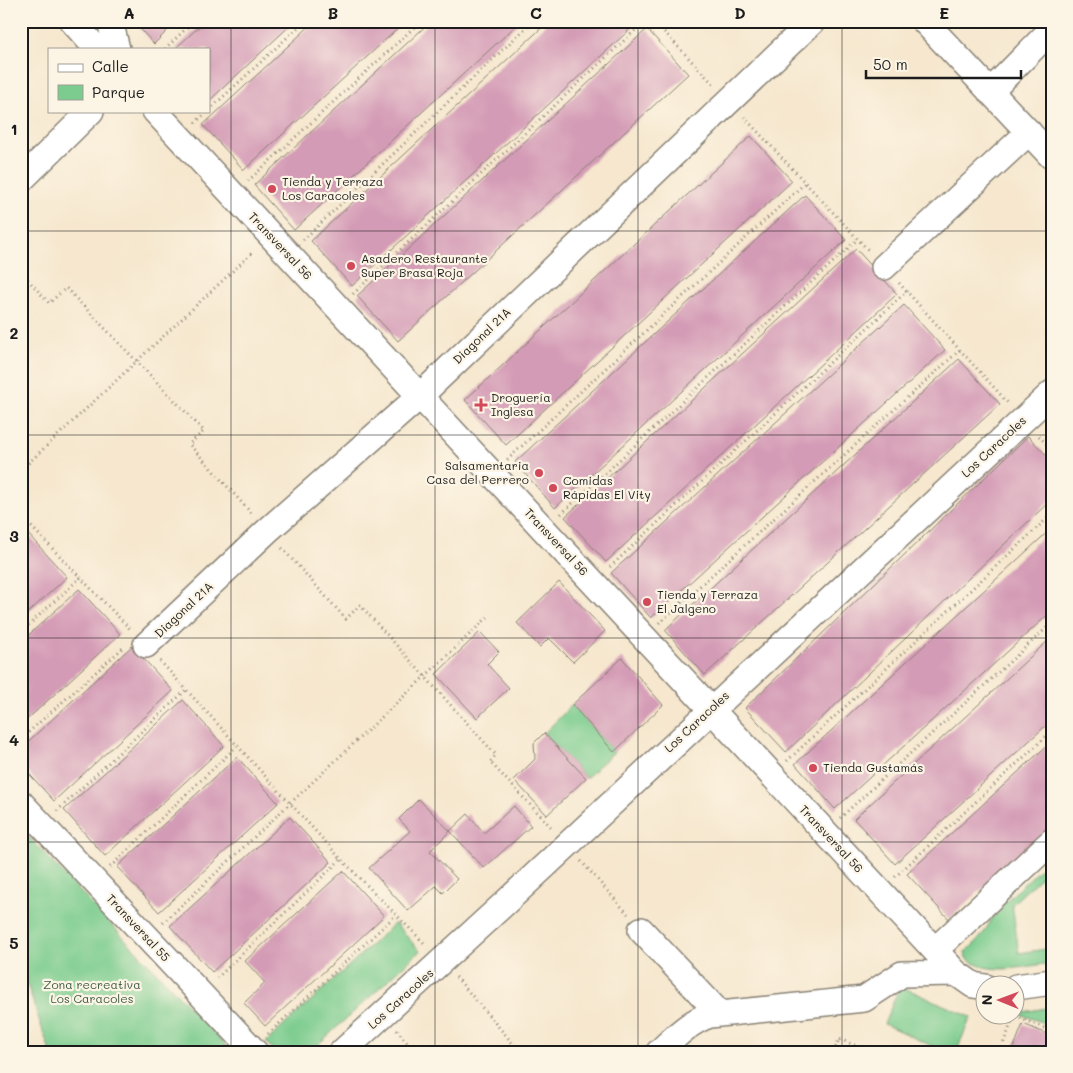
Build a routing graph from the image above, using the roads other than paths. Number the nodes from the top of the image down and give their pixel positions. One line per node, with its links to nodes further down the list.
1 (72, 21): 6 (street)
2 (110, 21): 7 (street)
3 (813, 21): 16 (street, Diagonal 21A)
4 (924, 21): 8 (street)
5 (1052, 29): 8 (street)
6 (96, 48)
7 (117, 48)
8 (990, 92): 11 (street)
9 (90, 112): 13 (street)
10 (156, 112): 16 (street, Transversal 56)
11 (1029, 132): 12 (street); 14 (street)
12 (1052, 156)
13 (21, 180)
14 (884, 267)
15 (1052, 393): 18 (street, Los Caracoles)
16 (420, 396): 17 (street, Diagonal 21A); 18 (street, Transversal 56)
17 (138, 643)
18 (711, 709): 22 (street, Transversal 56); 29 (street, Los Caracoles)
19 (21, 803): 28 (street, Transversal 55)
20 (1052, 841): 22 (street)
21 (641, 930): 27 (street)
22 (934, 950): 23 (street, Transversal 56)
23 (956, 974): 25 (street); 27 (street)
24 (1052, 982): 26 (street)
25 (976, 985)
26 (1026, 986)
27 (720, 1014): 30 (street)
28 (254, 1050)
29 (342, 1052)
30 (658, 1052)

